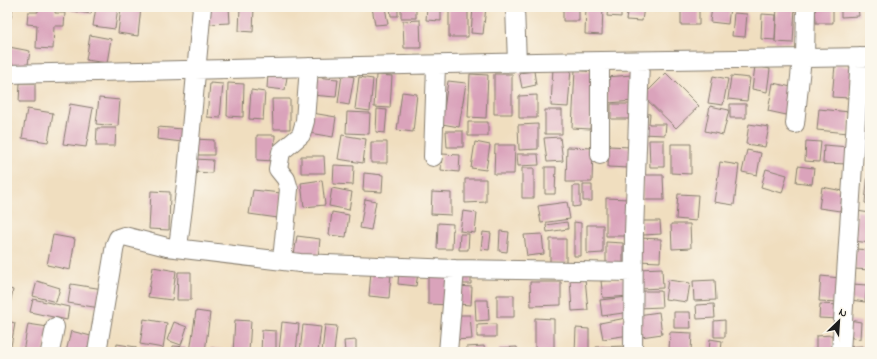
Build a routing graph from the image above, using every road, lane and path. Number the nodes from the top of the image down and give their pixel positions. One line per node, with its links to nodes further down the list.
1 (202, 7): 11 (street)
2 (515, 7): 8 (street)
3 (806, 7): 5 (street)
4 (865, 57): 5 (street); 25 (street)
5 (803, 58): 7 (street); 13 (street)
6 (600, 61): 7 (street); 8 (street); 14 (street)
7 (640, 61): 19 (street)
8 (517, 63): 9 (street)
9 (436, 64): 10 (street); 15 (street)
10 (309, 67): 11 (street); 17 (street)
11 (195, 70): 12 (street); 16 (street)
12 (7, 74)
13 (795, 124)
14 (600, 155)
15 (433, 157)
16 (178, 247): 17 (street); 22 (street)
17 (282, 260): 18 (street)
18 (455, 269): 19 (street); 23 (street)
19 (633, 272): 24 (street)
20 (55, 327): 21 (street)
21 (50, 352)
22 (97, 352)
23 (448, 352)
24 (633, 352)
25 (841, 352)

